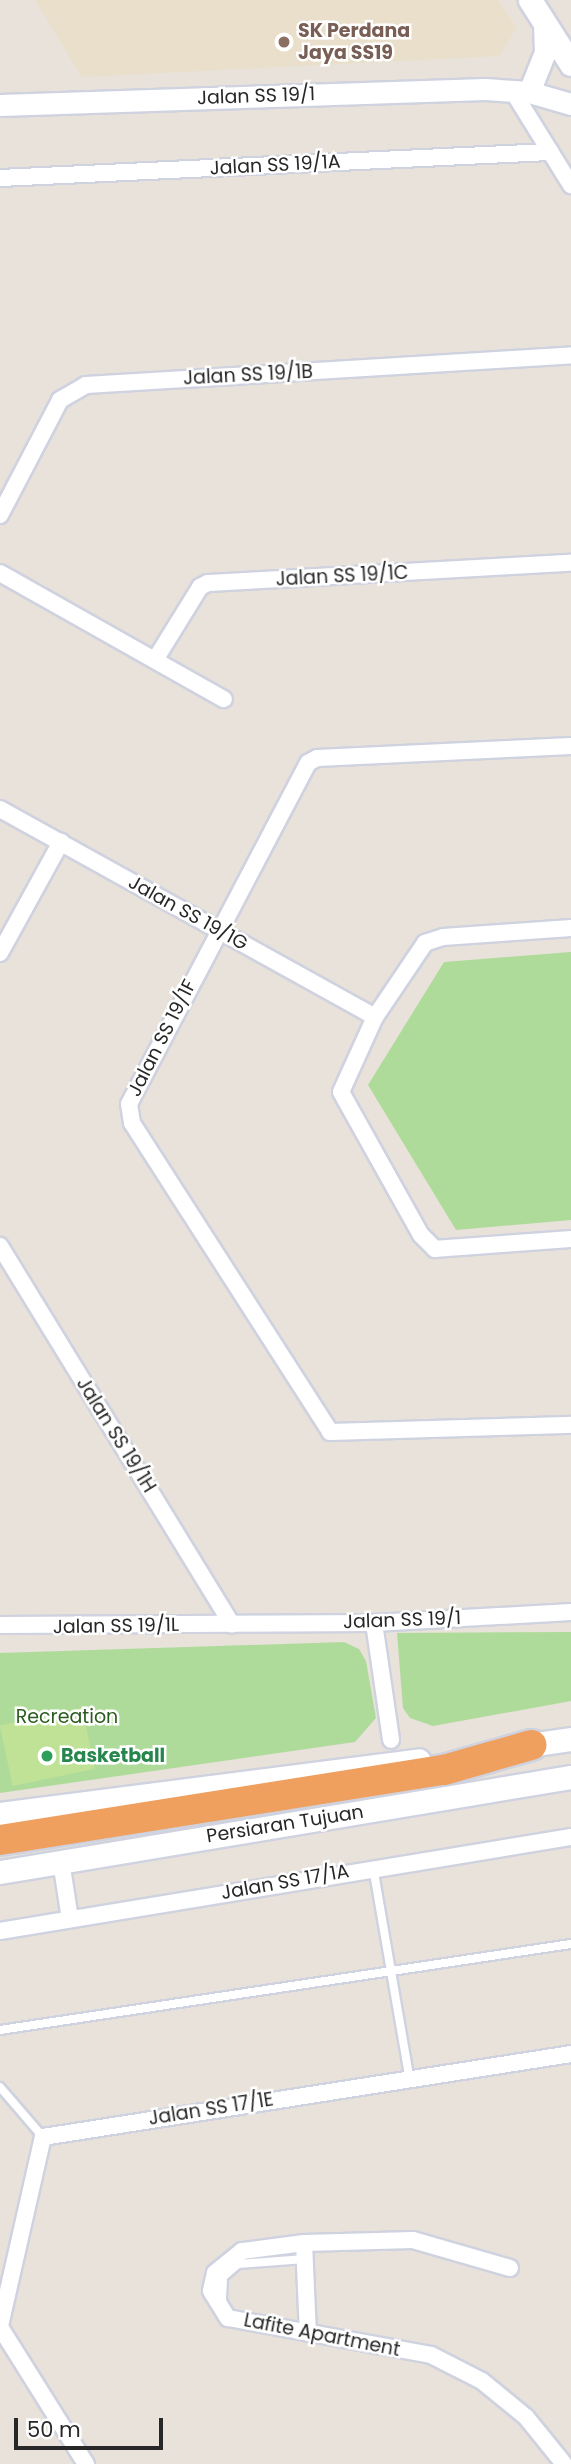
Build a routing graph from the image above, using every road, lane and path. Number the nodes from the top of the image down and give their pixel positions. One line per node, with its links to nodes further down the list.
1 (530, 0): 2 (main road)
2 (544, 20): 3 (main road); 4 (street)
3 (571, 64)
4 (521, 91): 5 (street, Jalan SS 19/1); 6 (street, Jalan SS 19/1); 7 (street)
5 (571, 103)
6 (0, 105)
7 (550, 152): 8 (street, Jalan SS 19/1A); 9 (street)
8 (0, 178)
9 (571, 185)
10 (571, 355): 11 (street, Jalan SS 19/1B)
11 (0, 515)
12 (571, 563): 14 (street, Jalan SS 19/1C)
13 (0, 573): 14 (street)
14 (155, 660): 15 (street)
15 (224, 699)
16 (571, 746): 20 (street, Jalan SS 19/1F)
17 (0, 809): 18 (street, Jalan SS 19/1G)
18 (61, 842): 20 (street, Jalan SS 19/1G); 21 (street)
19 (571, 928): 22 (street)
20 (217, 929): 22 (street, Jalan SS 19/1G); 25 (street, Jalan SS 19/1F)
21 (0, 953)
22 (375, 1017): 23 (street)
23 (571, 1239)
24 (0, 1246): 28 (street, Jalan SS 19/1H)
25 (571, 1425)
26 (571, 1612): 27 (street, Jalan SS 19/1)
27 (374, 1623): 28 (street, Jalan SS 19/1); 31 (street)
28 (232, 1624): 29 (street, Jalan SS 19/1L)
29 (0, 1625)
30 (571, 1739): 32 (main road)
31 (391, 1740)
32 (531, 1745): 34 (highway)
33 (571, 1777): 36 (main road, Persiaran Tujuan)
34 (2, 1831)
35 (571, 1837): 37 (street, Jalan SS 17/1A)
36 (61, 1861): 38 (main road, Persiaran Tujuan); 39 (street)
37 (373, 1867): 39 (street, Jalan SS 17/1A); 42 (lane)
38 (0, 1871)
39 (70, 1919): 40 (street, Jalan SS 17/1A)
40 (0, 1931)
41 (571, 1944): 42 (lane)
42 (390, 1972): 43 (lane); 45 (lane)
43 (0, 2030)
44 (571, 2054): 45 (street, Jalan SS 17/1E)
45 (409, 2076): 47 (street, Jalan SS 17/1E)
46 (0, 2087): 47 (lane)
47 (43, 2137): 50 (street)
48 (305, 2251): 49 (street, Lafite Apartment); 51 (street); 51 (street, Lafite Apartment)
49 (510, 2268)
50 (0, 2327): 52 (street)
51 (308, 2333): 53 (street, Lafite Apartment)
52 (86, 2464)
53 (564, 2464)

